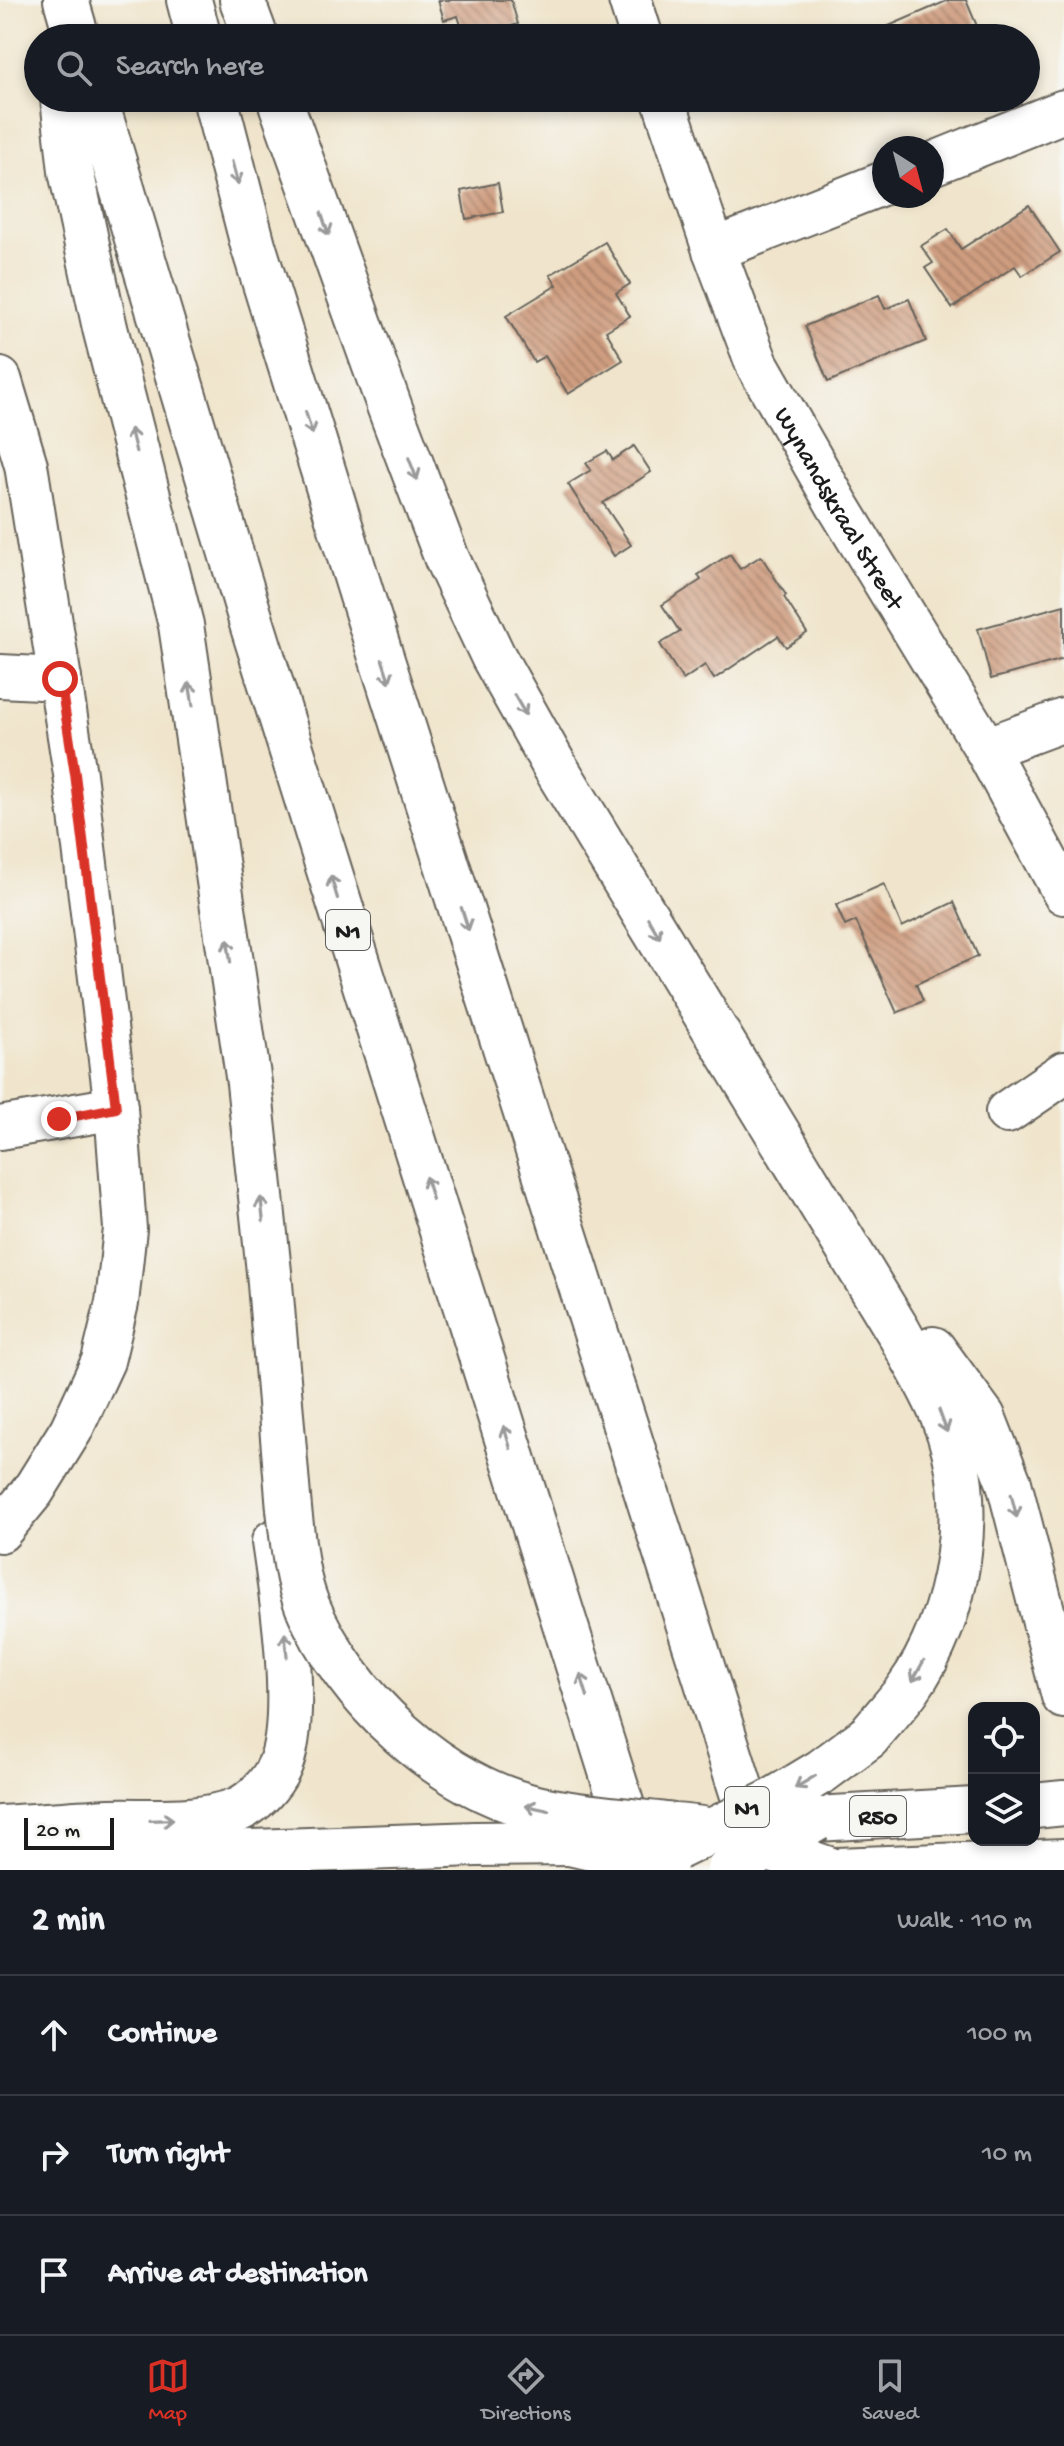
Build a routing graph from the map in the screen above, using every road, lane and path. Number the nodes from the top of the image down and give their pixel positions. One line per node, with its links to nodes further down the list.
1 (51, 0): 6 (main road)
2 (66, 0): 7 (main road)
3 (189, 0): 8 (main road)
4 (242, 0): 9 (main road)
5 (630, 0): 10 (street)
6 (54, 24)
7 (73, 24)
8 (195, 24)
9 (251, 24)
10 (638, 24)
11 (1064, 111): 17 (street)
12 (65, 112): 31 (main road, one-way to 12)
13 (99, 112): 44 (main road, N1, one-way to 13)
14 (219, 112): 41 (main road, N1, one-way to 41)
15 (284, 112): 26 (main road, one-way to 26)
16 (668, 112): 19 (street, Wynandskraal Street)
17 (944, 159)
18 (872, 188): 19 (street)
19 (714, 250): 24 (street, Wynandskraal Street)
20 (0, 379): 22 (street)
21 (0, 676): 22 (street)
22 (60, 679): 28 (street)
23 (1064, 720): 24 (street)
24 (986, 749): 25 (street, Wynandskraal Street)
25 (1064, 893)
26 (721, 1040): 33 (main road, one-way to 33); 40 (main road, one-way to 40, bridge)
27 (1064, 1073): 29 (street)
28 (116, 1108): 30 (street); 32 (street)
29 (1007, 1112)
30 (1, 1130)
31 (269, 1272): 38 (main road, one-way to 31); 40 (main road, one-way to 31, bridge)
32 (0, 1531)
33 (1064, 1696)
34 (1064, 1803): 35 (main road)
35 (1040, 1805)
36 (957, 1811): 37 (main road, R50)
37 (816, 1819): 40 (main road, R50, bridge); 41 (main road, bridge)
38 (0, 1828)
39 (570, 1843): 40 (main road, R50, bridge); 42 (main road, R50, bridge); 44 (main road, bridge)
40 (721, 1851): 41 (main road, bridge); 44 (main road, bridge)
41 (767, 1859): 45 (main road, bridge)
42 (0, 1861)
43 (1064, 1861): 46 (main road, R50)
44 (652, 1868)
45 (831, 1870)
46 (837, 1870)

